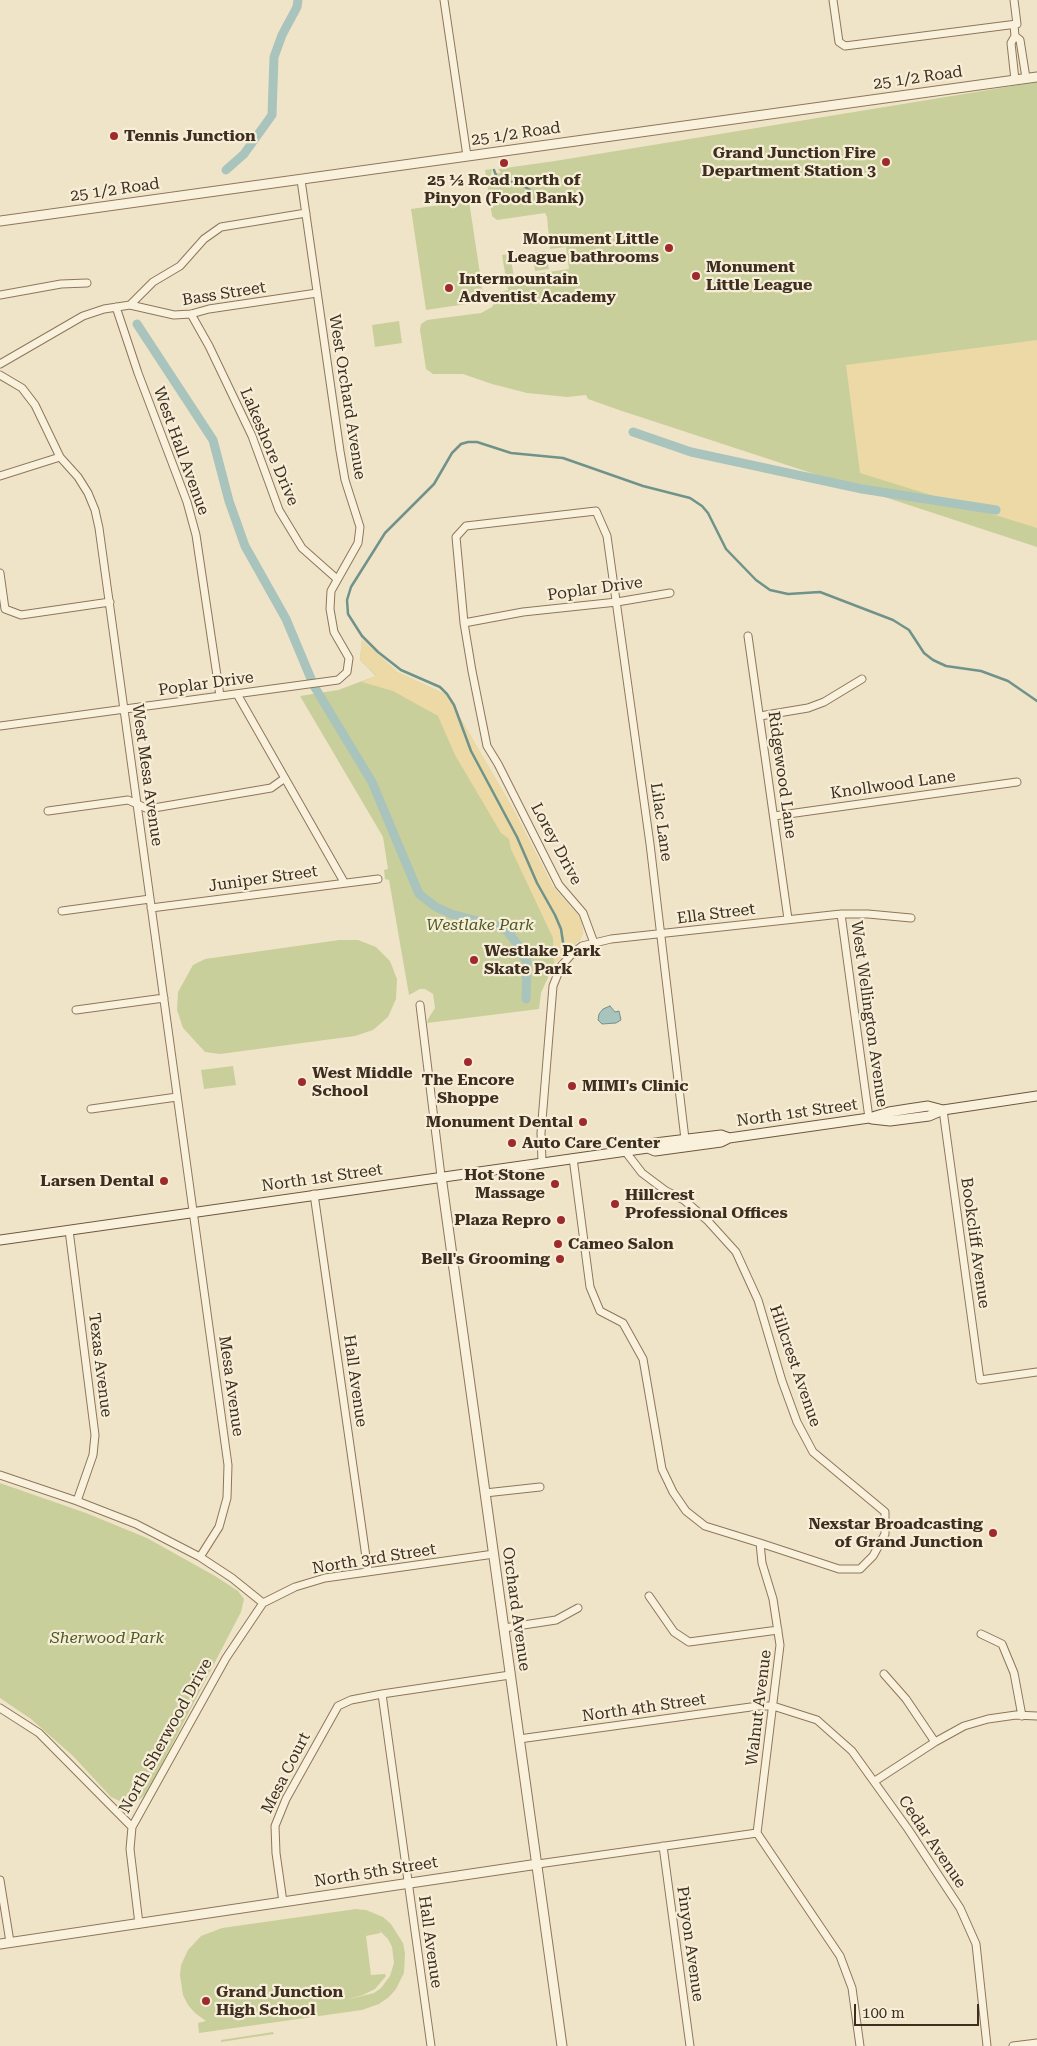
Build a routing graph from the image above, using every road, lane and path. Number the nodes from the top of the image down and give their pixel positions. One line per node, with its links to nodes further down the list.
1 (444, 0): 9 (street)
2 (833, 0): 4 (street)
3 (1014, 0): 4 (street)
4 (1014, 25): 5 (street)
5 (1015, 36): 7 (street); 8 (street)
6 (1037, 76): 7 (street, 25 1/2 Road)
7 (1026, 78): 8 (street, 25 1/2 Road)
8 (1015, 80): 9 (street, 25 1/2 Road)
9 (467, 156): 10 (street, 25 1/2 Road)
10 (301, 180): 11 (street, West Orchard Avenue); 12 (street, 25 1/2 Road)
11 (306, 213): 14 (street, West Orchard Avenue); 16 (street)
12 (0, 221)
13 (87, 284): 15 (street)
14 (317, 293): 18 (street, Bass Street); 25 (street, West Orchard Avenue)
15 (0, 295)
16 (130, 306): 17 (street, Bass Street); 18 (street, Bass Street)
17 (116, 307): 19 (street, Bass Street); 34 (street, West Hall Avenue)
18 (191, 314): 25 (street, Lakeshore Drive)
19 (0, 364)
20 (0, 375): 21 (street, West Mesa Avenue)
21 (60, 457): 22 (street); 27 (street, West Mesa Avenue)
22 (0, 476)
23 (596, 511): 28 (street, Lilac Lane); 29 (street, Lorey Drive)
24 (0, 573): 27 (street)
25 (337, 578): 32 (street, West Orchard Avenue)
26 (670, 592): 28 (street, Poplar Drive)
27 (110, 602): 35 (street, West Mesa Avenue)
28 (617, 602): 29 (street, Poplar Drive); 51 (street, Lilac Lane)
29 (464, 623): 52 (street, Lorey Drive)
30 (748, 636): 36 (street, Ridgewood Lane)
31 (862, 679): 36 (street)
32 (326, 682): 33 (street, Poplar Drive)
33 (237, 694): 34 (street, Poplar Drive); 38 (street)
34 (220, 696): 35 (street, Poplar Drive)
35 (124, 709): 37 (street, Poplar Drive); 40 (street, West Mesa Avenue)
36 (760, 716): 42 (street, Ridgewood Lane)
37 (0, 726)
38 (285, 778): 40 (street); 44 (street)
39 (1017, 782): 42 (street, Knollwood Lane)
40 (137, 804): 41 (street); 45 (street, West Mesa Avenue)
41 (48, 810)
42 (774, 816): 50 (street, Ridgewood Lane)
43 (378, 878): 44 (street, Juniper Street)
44 (344, 882): 46 (street, Juniper Street)
45 (150, 899): 46 (street, West Mesa Avenue); 47 (street)
46 (151, 908): 53 (street, West Mesa Avenue)
47 (62, 911)
48 (841, 914): 49 (street, Ella Street); 50 (street, Ella Street); 60 (street, West Wellington Avenue)
49 (911, 918)
50 (788, 919): 51 (street, Ella Street)
51 (661, 934): 52 (street, Ella Street); 62 (street, Lilac Lane)
52 (594, 943): 66 (street)
53 (164, 998): 55 (street); 57 (street, West Mesa Avenue)
54 (420, 1005): 67 (street)
55 (76, 1010)
56 (1037, 1096): 59 (street, North 1st Street)
57 (177, 1097): 58 (street); 69 (street, West Mesa Avenue)
58 (91, 1109)
59 (943, 1110): 60 (street, North 1st Street); 72 (street, Bookcliff Avenue)
60 (869, 1118): 61 (street, North 1st Street)
61 (729, 1138): 62 (street, North 1st Street); 63 (street, North 1st Street)
62 (685, 1139): 63 (street, North 1st Street)
63 (648, 1148): 64 (street, North 1st Street)
64 (625, 1151): 65 (street, North 1st Street); 77 (street, Hillcrest Avenue)
65 (573, 1158): 66 (street, North 1st Street); 77 (street)
66 (542, 1162): 67 (street, North 1st Street)
67 (442, 1176): 68 (street, North 1st Street); 75 (street, Orchard Avenue)
68 (314, 1194): 69 (street, North 1st Street); 80 (street, Hall Avenue)
69 (192, 1212): 70 (street, North 1st Street); 79 (street, Mesa Avenue)
70 (68, 1230): 71 (street, North 1st Street); 76 (street, Texas Avenue)
71 (0, 1240)
72 (1037, 1372)
73 (0, 1475): 76 (street)
74 (540, 1487): 75 (street)
75 (485, 1493): 78 (street, Orchard Avenue)
76 (77, 1501): 79 (street)
77 (760, 1543): 85 (street, Walnut Avenue)
78 (494, 1554): 80 (street, North 3rd Street); 84 (street, Orchard Avenue)
79 (200, 1558): 82 (street)
80 (368, 1571): 82 (street, North 3rd Street)
81 (649, 1596): 85 (street)
82 (263, 1603): 97 (street, North Sherwood Drive)
83 (578, 1608): 84 (street)
84 (504, 1628): 88 (street, Orchard Avenue)
85 (778, 1630): 90 (street, Walnut Avenue)
86 (981, 1634): 92 (street)
87 (884, 1674): 95 (street)
88 (510, 1675): 89 (street); 94 (street, Orchard Avenue)
89 (382, 1694): 102 (street, Hall Avenue); 103 (street, Mesa Court)
90 (773, 1706): 94 (street, North 4th Street); 96 (street, Cedar Avenue); 98 (street, Walnut Avenue)
91 (0, 1708): 97 (street)
92 (1022, 1716): 93 (street); 95 (street)
93 (1037, 1716)
94 (519, 1739): 100 (street, Orchard Avenue)
95 (935, 1742): 96 (street)
96 (875, 1781): 112 (street, Cedar Avenue)
97 (132, 1827): 104 (street, North Sherwood Drive)
98 (757, 1833): 99 (street, North 5th Street); 111 (street)
99 (663, 1846): 100 (street, North 5th Street); 110 (street, Pinyon Avenue)
100 (538, 1864): 102 (street, North 5th Street); 109 (street, Orchard Avenue)
101 (0, 1880): 105 (street)
102 (408, 1883): 103 (street, North 5th Street); 108 (street, Hall Avenue)
103 (283, 1902): 104 (street, North 5th Street)
104 (139, 1924): 105 (street, North 5th Street)
105 (10, 1942): 106 (street, North 5th Street)
106 (0, 1944)
107 (1037, 2043): 113 (street)
108 (431, 2046)
109 (562, 2046)
110 (690, 2046)
111 (860, 2046)
112 (987, 2046)
113 (1013, 2046)

